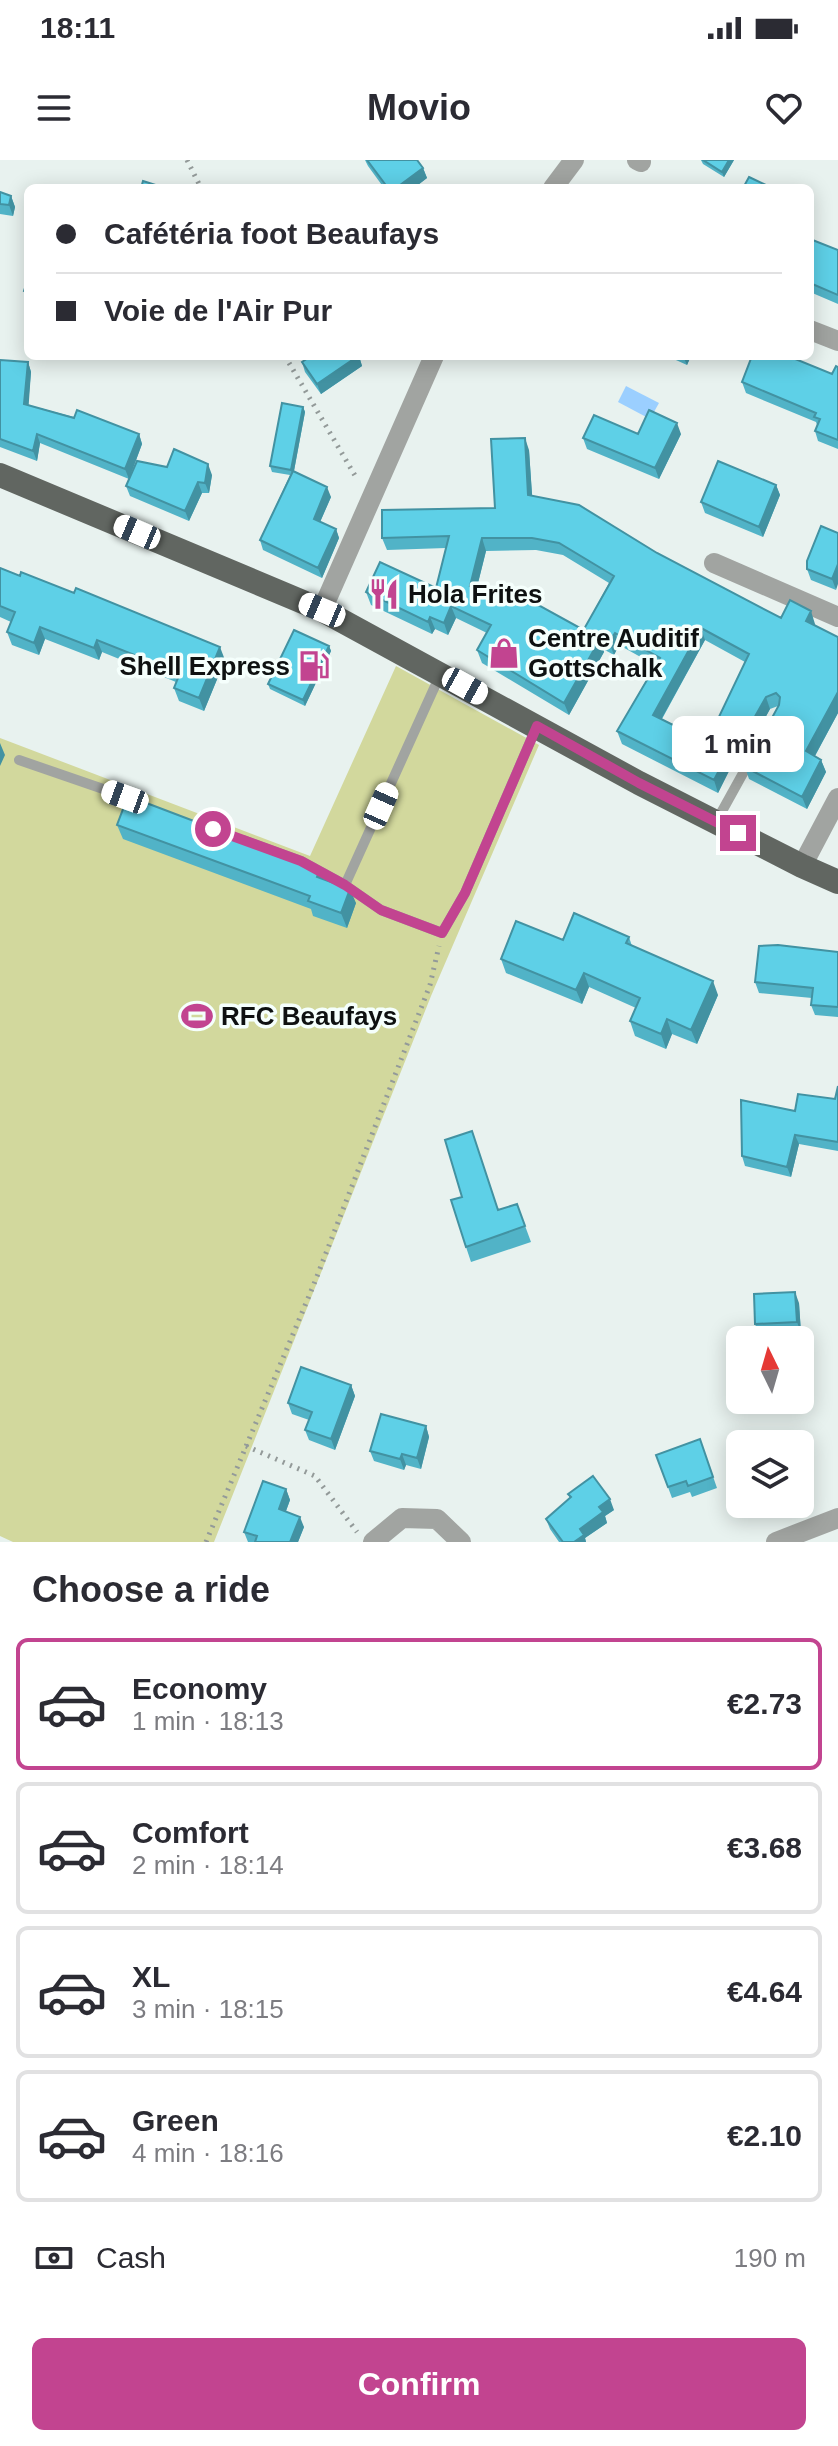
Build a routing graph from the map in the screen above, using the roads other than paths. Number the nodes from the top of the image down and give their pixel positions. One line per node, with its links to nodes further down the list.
1 (574, 160): 2 (street)
2 (556, 184)
3 (814, 332): 4 (street)
4 (838, 341)
5 (432, 360): 8 (street)
6 (0, 475): 8 (main road)
7 (714, 563): 9 (street)
8 (322, 610): 10 (main road)
9 (838, 617)
10 (441, 673): 11 (main road); 20 (lane)
11 (537, 726): 16 (main road); 20 (lane)
12 (761, 740): 16 (lane)
13 (19, 760): 15 (lane)
14 (838, 798): 18 (street)
15 (154, 807)
16 (716, 822): 18 (main road)
17 (227, 834): 20 (lane)
18 (802, 866): 19 (main road)
19 (838, 882)
20 (345, 885)
21 (838, 1518): 24 (street)
22 (373, 1542): 23 (street)
23 (461, 1542)
24 (776, 1542)

